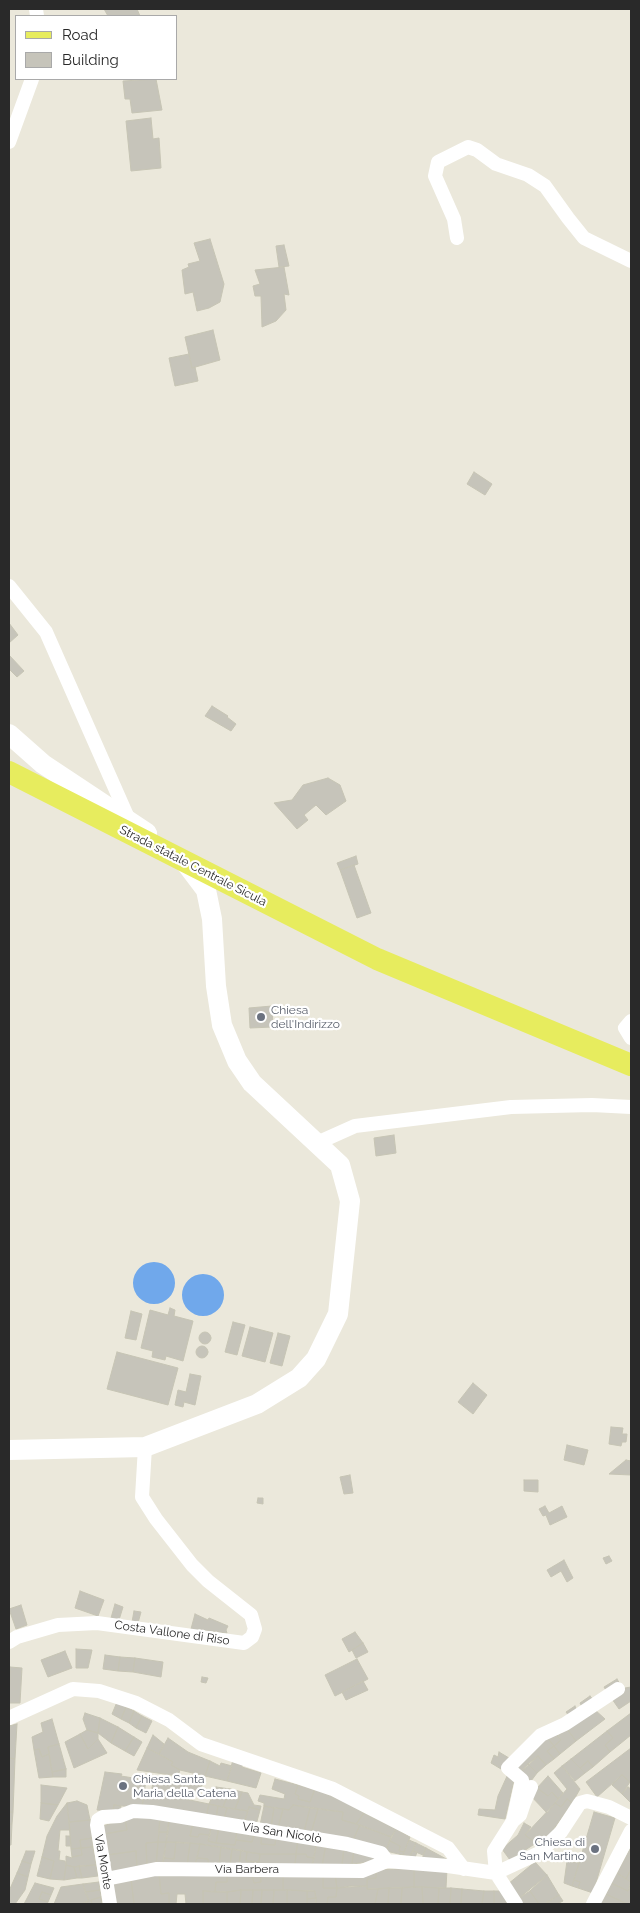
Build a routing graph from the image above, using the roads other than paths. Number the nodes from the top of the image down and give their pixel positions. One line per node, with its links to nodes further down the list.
1 (32, 80): 2 (street)
2 (9, 142)
3 (457, 238): 4 (street)
4 (631, 261)
5 (9, 586): 8 (street)
6 (9, 734): 8 (main road)
7 (9, 772): 11 (main road, Strada statale Centrale Sicula)
8 (130, 821): 13 (main road)
9 (631, 1021): 10 (street)
10 (631, 1038)
11 (631, 1065)
12 (631, 1107): 13 (street)
13 (316, 1143): 14 (main road)
14 (145, 1447): 15 (main road); 16 (street, Costa Vallone di Riso)
15 (9, 1450)
16 (9, 1642)
17 (618, 1689): 22 (street)
18 (9, 1718): 25 (street)
19 (532, 1787): 22 (street)
20 (631, 1818): 26 (street)
21 (98, 1820): 24 (street, Via San Nicolò); 27 (street, Via Monte)
22 (513, 1821): 26 (street)
23 (631, 1831): 30 (street)
24 (387, 1861): 25 (street, Via San Nicolò); 27 (street, Via Barbera)
25 (464, 1869): 26 (street, Via San Nicolò)
26 (496, 1873): 29 (street)
27 (106, 1879): 28 (street, Via Monte)
28 (110, 1904)
29 (516, 1904)
30 (593, 1904)

